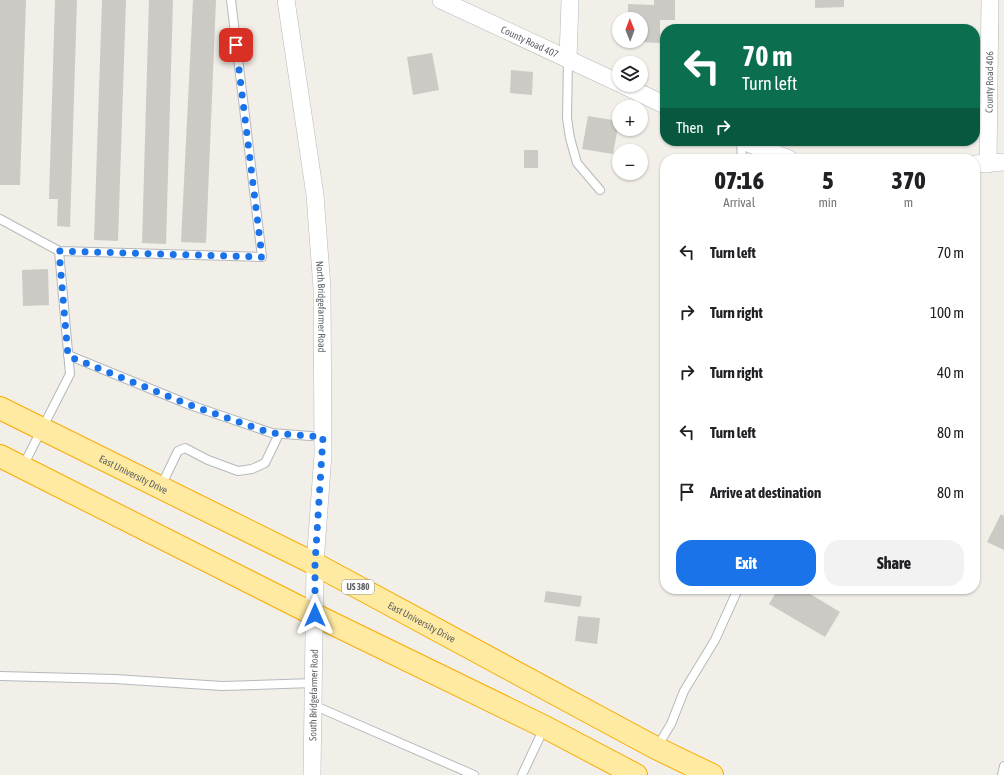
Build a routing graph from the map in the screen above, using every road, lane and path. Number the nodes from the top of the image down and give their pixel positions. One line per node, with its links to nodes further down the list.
1 (230, 0): 15 (lane)
2 (286, 0): 20 (street, North Bridgefarmer Road)
3 (441, 0): 6 (street, County Road 407)
4 (570, 0): 6 (street)
5 (990, 0): 12 (street, County Road 406)
6 (568, 59): 7 (street, County Road 407); 13 (lane)
7 (612, 80)
8 (638, 92): 9 (street)
9 (660, 102)
10 (755, 146): 11 (street)
11 (776, 154)
12 (989, 164)
13 (600, 190)
14 (0, 219): 15 (lane)
15 (59, 251): 16 (lane)
16 (68, 356): 18 (lane); 19 (lane)
17 (0, 408): 18 (highway, East University Drive / US 380)
18 (43, 428): 22 (lane); 23 (highway, East University Drive / US 380)
19 (279, 434): 20 (lane); 23 (lane)
20 (323, 437): 24 (street, North Bridgefarmer Road)
21 (0, 456): 22 (highway)
22 (23, 467): 26 (highway)
23 (160, 487): 24 (highway, East University Drive / US 380)
24 (315, 564): 26 (street, North Bridgefarmer Road); 31 (highway, East University Drive / US 380)
25 (736, 594): 31 (lane)
26 (315, 615): 28 (street, South Bridgefarmer Road); 30 (highway)
27 (0, 676): 28 (lane)
28 (313, 683): 29 (street, South Bridgefarmer Road)
29 (313, 705): 33 (street, South Bridgefarmer Road); 34 (lane)
30 (545, 727): 35 (lane); 36 (highway)
31 (656, 748): 37 (highway, East University Drive / US 380)
32 (1004, 766): 38 (lane)
33 (312, 775)
34 (474, 775)
35 (522, 775)
36 (636, 775)
37 (712, 775)
38 (1002, 775)

